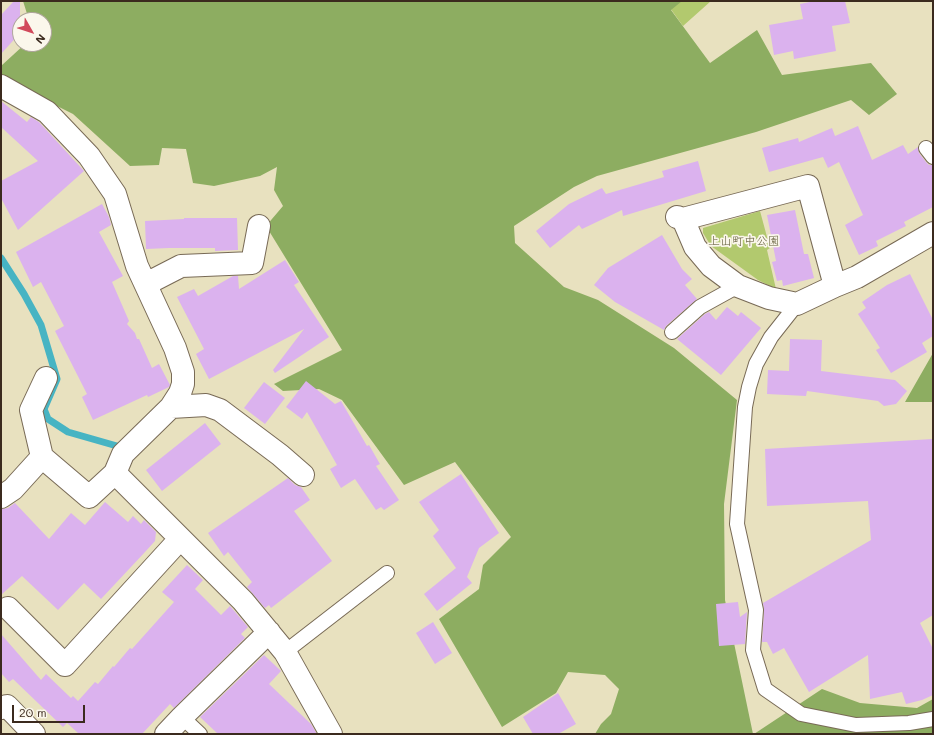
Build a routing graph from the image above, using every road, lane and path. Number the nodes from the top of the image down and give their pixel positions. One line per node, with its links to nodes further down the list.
1 (1, 86): 4 (street)
2 (259, 226): 4 (street)
3 (933, 233): 6 (street)
4 (146, 284): 10 (street)
5 (738, 286): 6 (street); 7 (street); 8 (lane)
6 (835, 286): 7 (street)
7 (797, 304): 22 (lane)
8 (672, 332)
9 (46, 378): 11 (street)
10 (171, 407): 12 (street); 13 (street)
11 (42, 457): 12 (street); 14 (street)
12 (115, 473): 15 (street)
13 (303, 475)
14 (1, 497)
15 (180, 539): 17 (street); 18 (street)
16 (387, 573): 19 (lane)
17 (8, 608)
18 (269, 632): 19 (street); 21 (street)
19 (285, 652): 26 (street)
20 (1, 708): 23 (street)
21 (182, 717): 24 (street); 25 (lane)
22 (933, 720)
23 (34, 734)
24 (166, 734)
25 (200, 734)
26 (331, 734)

